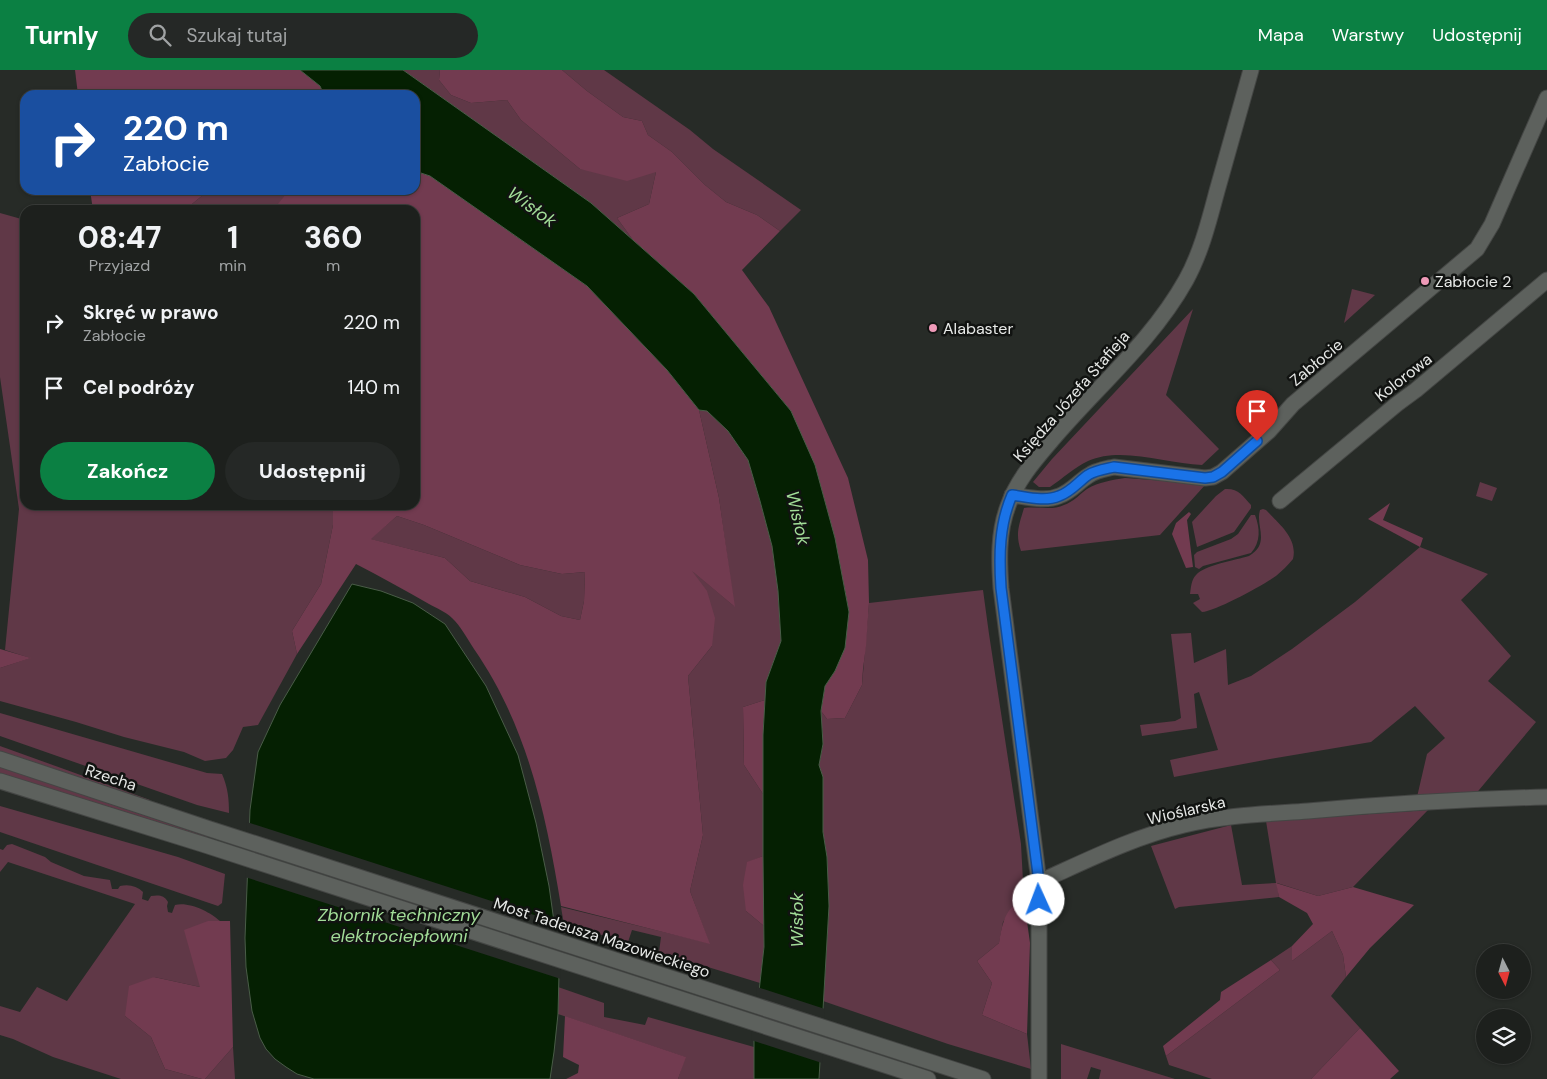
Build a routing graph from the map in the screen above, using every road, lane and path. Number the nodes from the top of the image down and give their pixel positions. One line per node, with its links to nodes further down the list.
1 (1251, 70): 4 (street, Księdza Józefa Stafieja)
2 (1547, 98): 4 (street, Zabłocie)
3 (1547, 280): 5 (street, Kolorowa)
4 (1012, 495): 10 (street, Księdza Józefa Stafieja)
5 (1280, 501)
6 (0, 759): 9 (street, Rzecha)
7 (0, 781): 11 (street)
8 (1547, 797): 10 (street, Wioślarska)
9 (210, 829): 12 (street, Most Tadeusza Mazowieckiego)
10 (1039, 882): 13 (street)
11 (928, 1079)
12 (983, 1079)
13 (1039, 1079)

